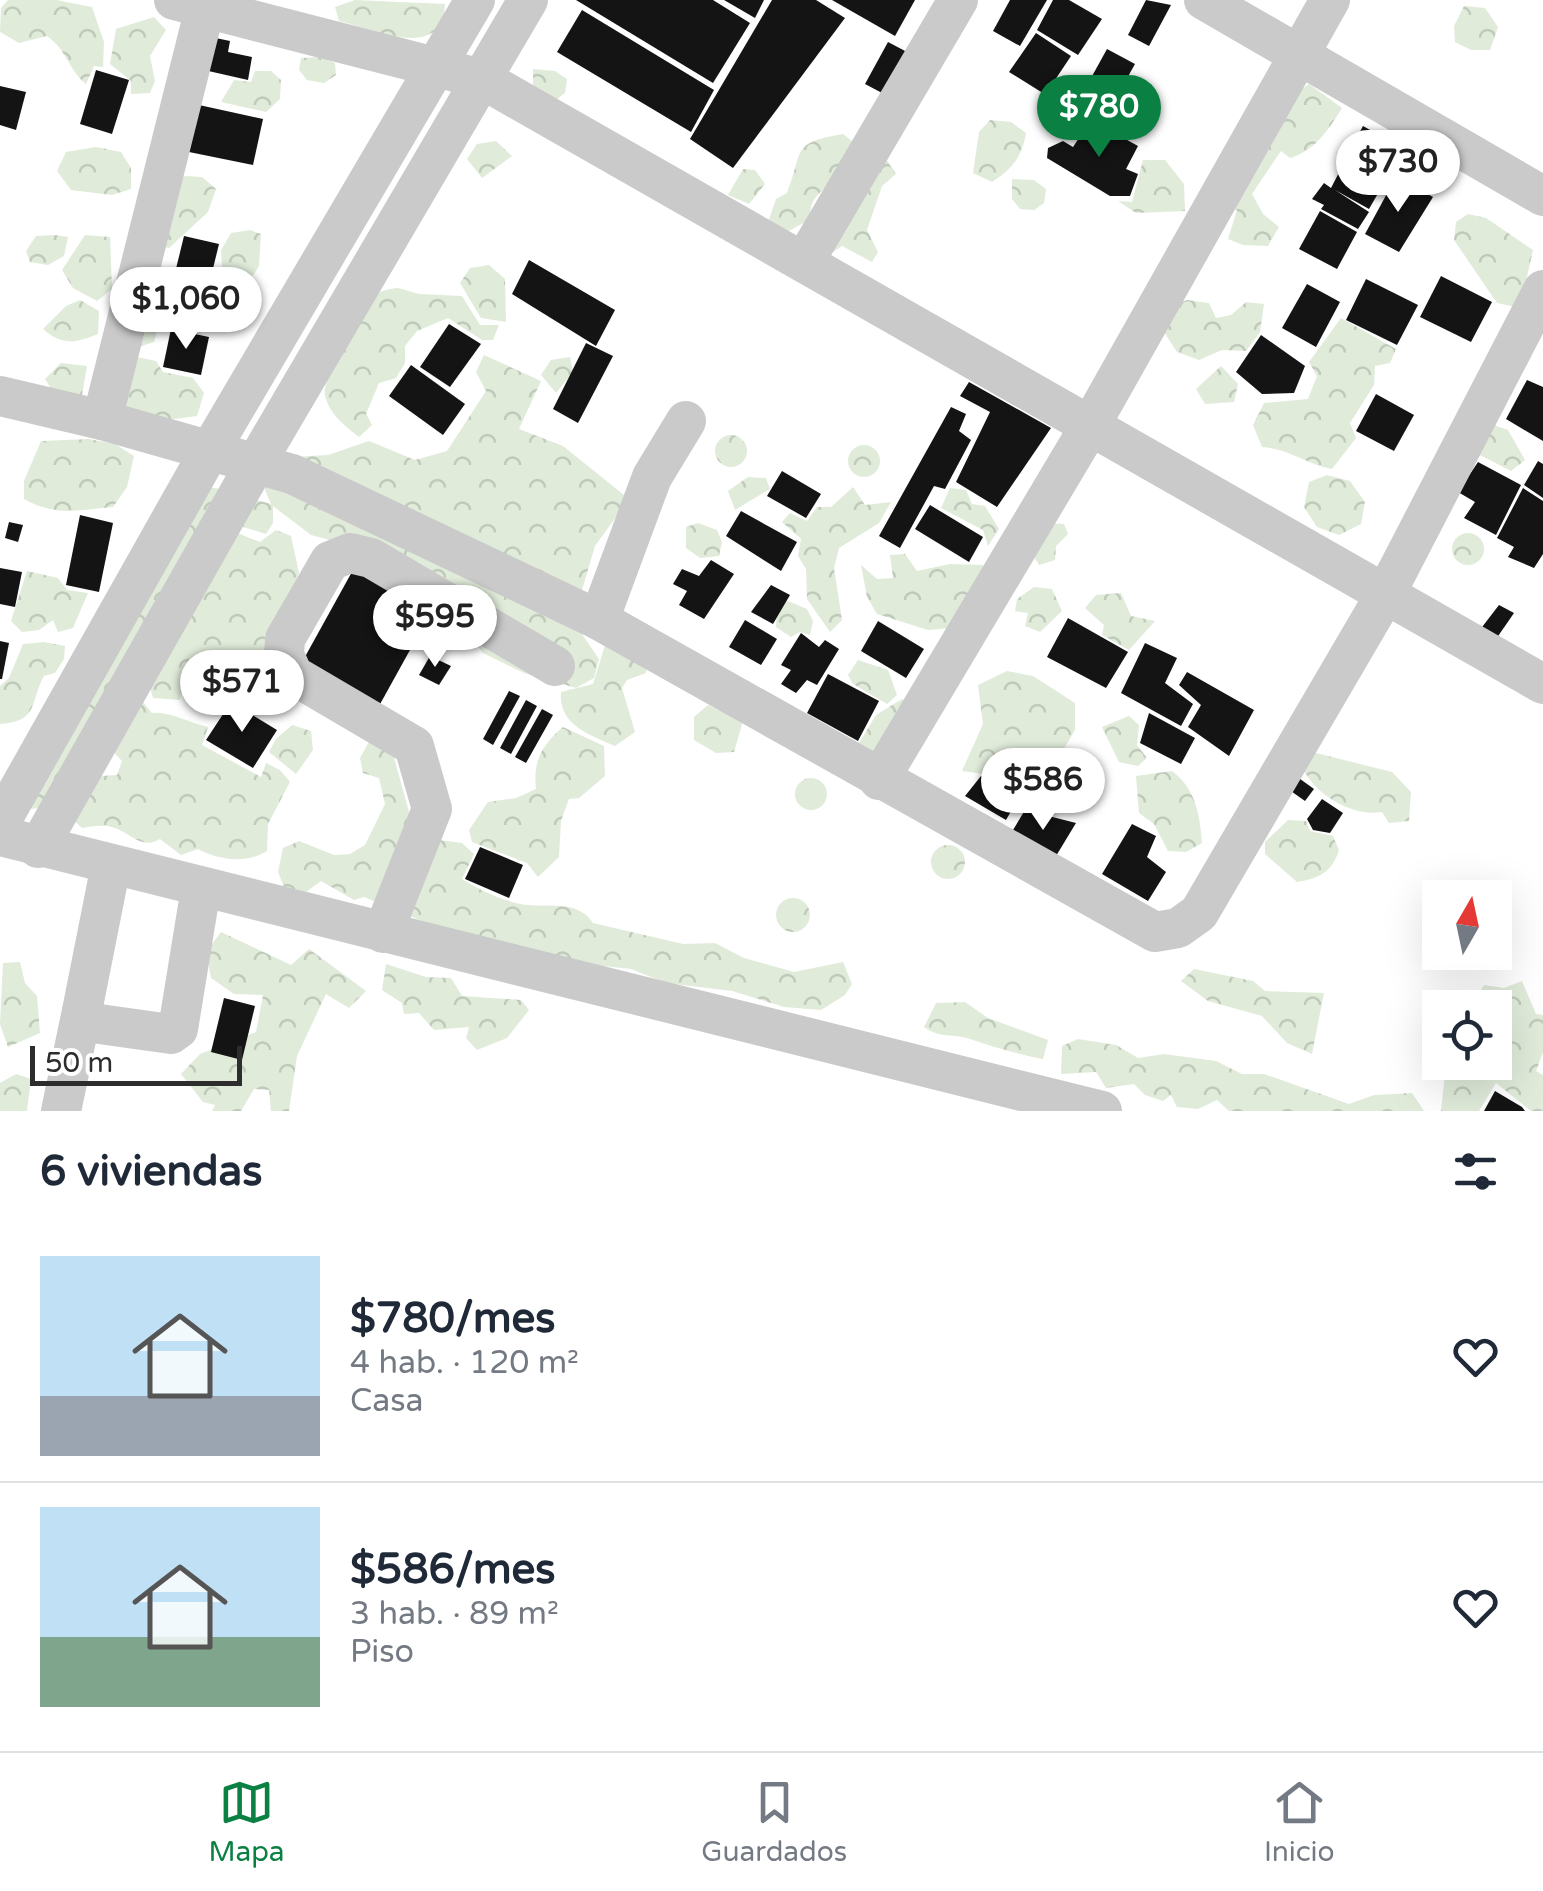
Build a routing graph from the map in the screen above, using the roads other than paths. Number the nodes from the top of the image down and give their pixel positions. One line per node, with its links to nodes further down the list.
1 (475, 0): 8 (street)
2 (528, 0): 9 (street)
3 (958, 0): 11 (street)
4 (1204, 0): 7 (street)
5 (1330, 0): 7 (street)
6 (196, 2): 8 (street); 14 (street)
7 (1296, 54): 10 (street); 16 (street)
8 (436, 68): 9 (street); 17 (street)
9 (482, 79): 11 (street); 18 (street)
10 (1543, 196)
11 (804, 262): 16 (street)
12 (1543, 290): 19 (street)
13 (0, 396): 14 (street)
14 (102, 420): 17 (street)
15 (686, 421): 20 (street)
16 (1090, 426): 19 (street); 23 (street)
17 (210, 452): 18 (street); 24 (street)
18 (256, 463): 20 (street); 25 (street)
19 (1386, 595): 22 (street); 23 (street)
20 (598, 620): 23 (street)
21 (556, 666): 28 (street)
22 (1543, 684)
23 (879, 780)
24 (0, 823)
25 (19, 842): 26 (street)
26 (110, 865): 27 (street); 29 (street)
27 (201, 888): 28 (street); 29 (street)
28 (383, 933): 31 (street)
29 (82, 1011): 30 (street)
30 (62, 1111)
31 (1102, 1111)

